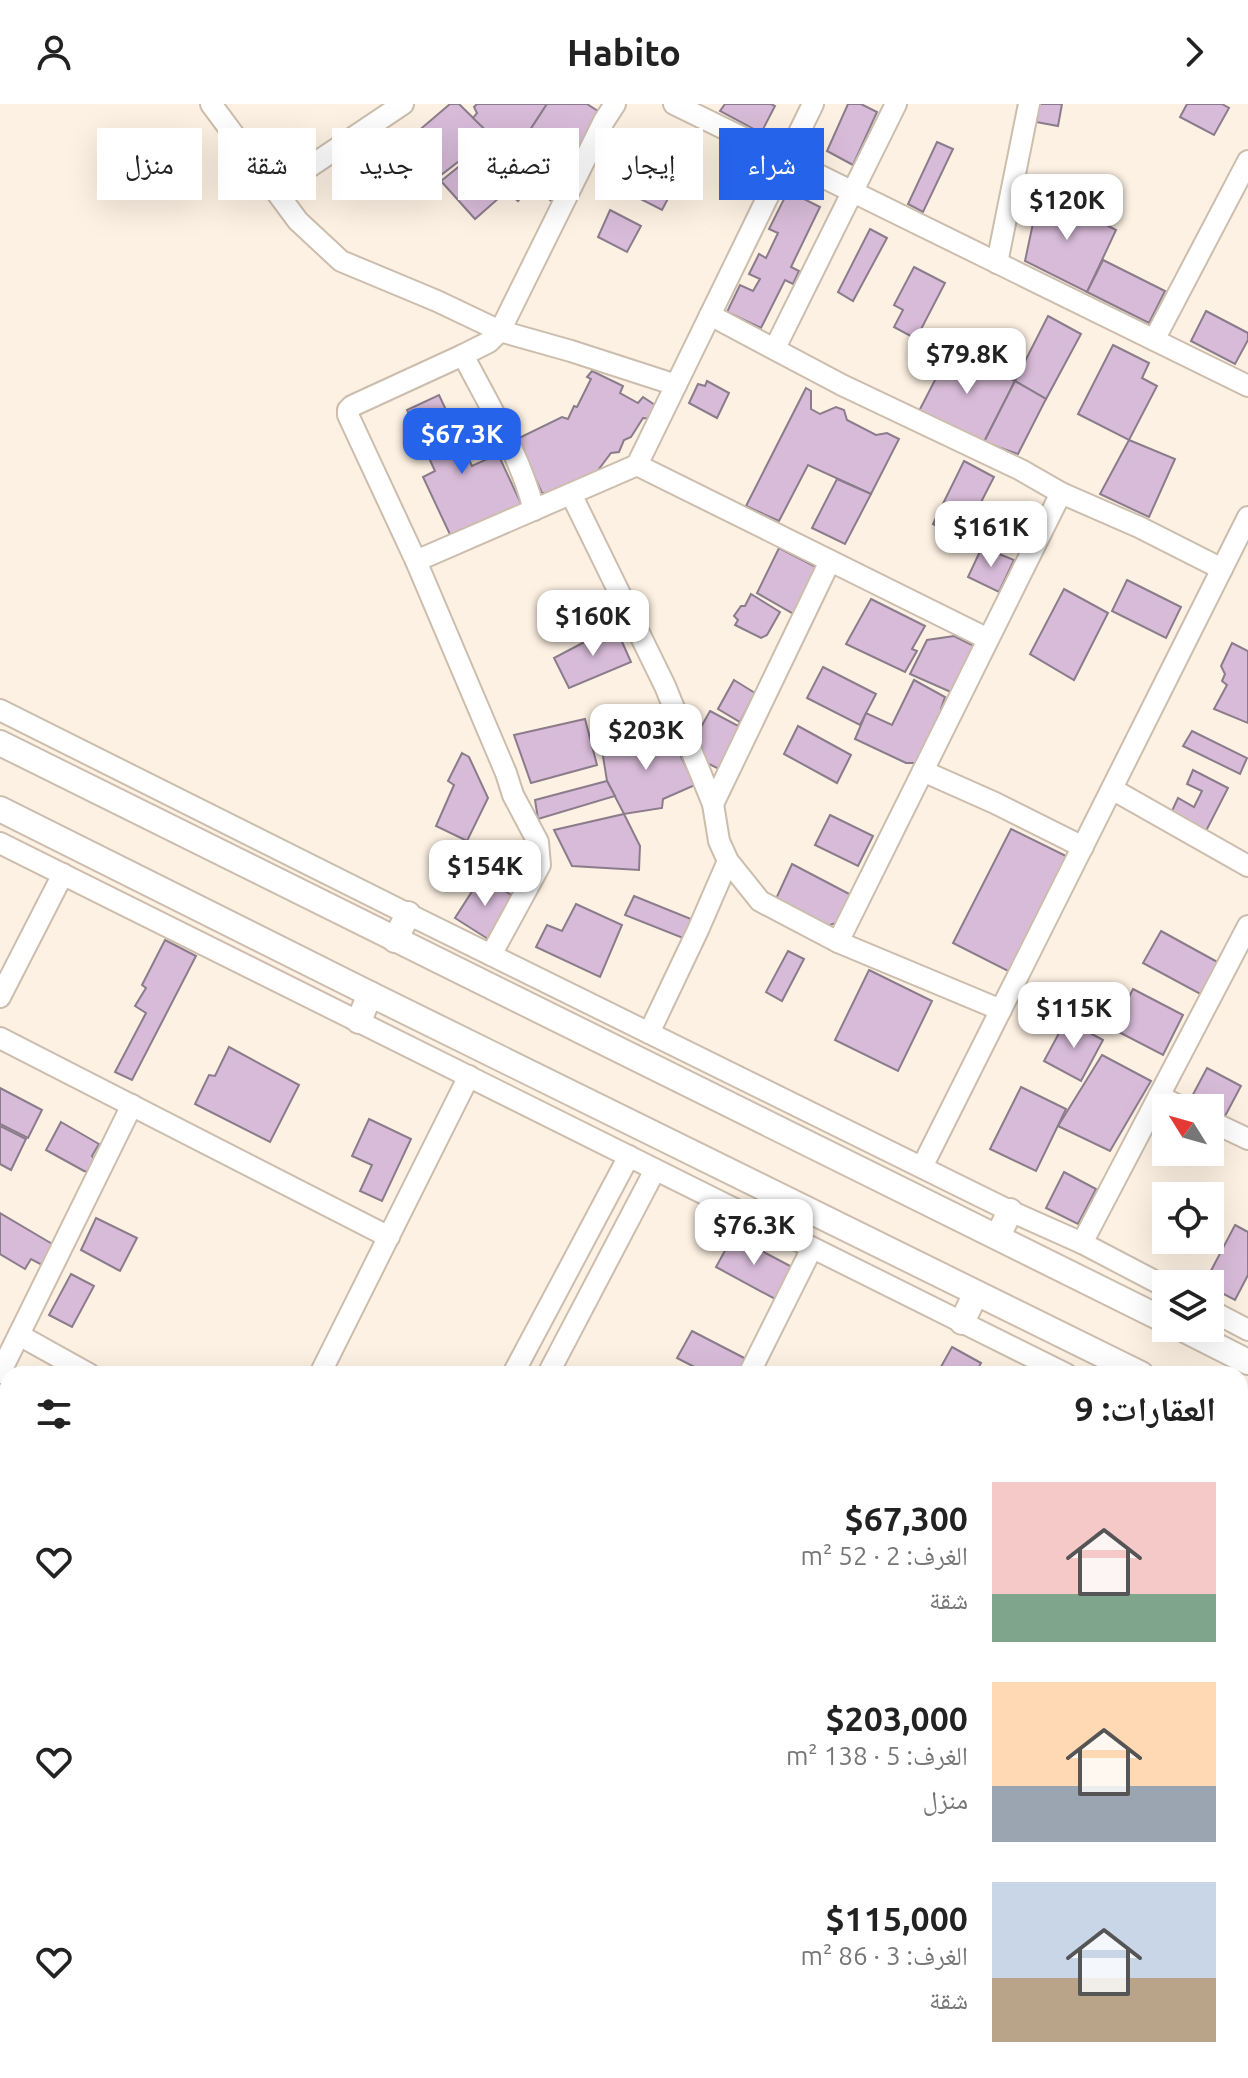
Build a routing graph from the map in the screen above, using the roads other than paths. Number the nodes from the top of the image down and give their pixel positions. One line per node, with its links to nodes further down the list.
1 (211, 104): 8 (street)
2 (403, 104): 12 (street)
3 (615, 104): 19 (street)
4 (674, 104): 9 (street)
5 (813, 104): 10 (street)
6 (896, 104): 14 (street)
7 (1029, 104): 17 (street)
8 (229, 128)
9 (723, 128)
10 (801, 128)
11 (1248, 161): 20 (street)
12 (316, 162)
13 (824, 178): 14 (street)
14 (853, 192): 17 (street); 21 (street)
15 (282, 200): 19 (street)
16 (766, 200): 18 (street)
17 (997, 263): 20 (street)
18 (710, 315): 21 (street); 23 (street)
19 (500, 331): 22 (street); 23 (street)
20 (1154, 340): 24 (street)
21 (775, 348): 26 (street)
22 (463, 355): 28 (street); 31 (street)
23 (676, 385): 25 (street)
24 (1248, 386)
25 (637, 465): 27 (street); 32 (street)
26 (1061, 493): 33 (street); 34 (street)
27 (571, 494): 28 (street); 39 (street)
28 (534, 510): 31 (street)
29 (1248, 517): 30 (street)
30 (1242, 547): 33 (street)
31 (416, 561): 50 (street)
32 (830, 561): 34 (street); 39 (street)
33 (1222, 569): 38 (street)
34 (988, 639): 37 (street)
35 (0, 710): 46 (street)
36 (0, 743): 48 (main road)
37 (923, 771): 42 (street); 49 (street)
38 (1112, 789): 42 (street); 44 (street)
39 (713, 804): 43 (street)
40 (0, 809): 51 (main road)
41 (0, 843): 45 (street)
42 (1083, 847): 53 (street)
43 (728, 861): 49 (street); 55 (street)
44 (1248, 866)
45 (63, 874): 52 (street); 54 (street)
46 (408, 914): 48 (main road); 50 (street)
47 (1248, 926): 58 (street)
48 (395, 940): 67 (main road)
49 (838, 942): 53 (street)
50 (491, 955): 55 (street)
51 (370, 994): 54 (main road); 72 (main road)
52 (0, 997)
53 (1001, 1010): 64 (street)
54 (359, 1021): 57 (street)
55 (649, 1033): 64 (street)
56 (0, 1038): 59 (street)
57 (469, 1076): 63 (street); 68 (street)
58 (1160, 1094)
59 (132, 1105): 68 (street); 77 (street)
60 (1152, 1109): 69 (street)
61 (1224, 1128): 62 (street)
62 (1248, 1139)
63 (629, 1156): 65 (street); 83 (street)
64 (922, 1167): 66 (street)
65 (655, 1170): 70 (street); 84 (street)
66 (1010, 1211): 67 (main road); 69 (street)
67 (998, 1236): 73 (main road)
68 (389, 1237): 82 (street)
69 (1082, 1243): 71 (street)
70 (812, 1248): 75 (street); 85 (street)
71 (1152, 1280)
72 (976, 1293): 75 (main road); 87 (main road)
73 (1152, 1314)
74 (1224, 1317): 76 (street)
75 (962, 1322): 86 (street)
76 (1248, 1330)
77 (19, 1335): 80 (street); 81 (street)
78 (1209, 1342): 79 (main road)
79 (1248, 1362)
80 (4, 1366)
81 (75, 1366)
82 (324, 1366)
83 (517, 1366)
84 (552, 1366)
85 (753, 1366)
86 (1050, 1366)
87 (1125, 1366)

